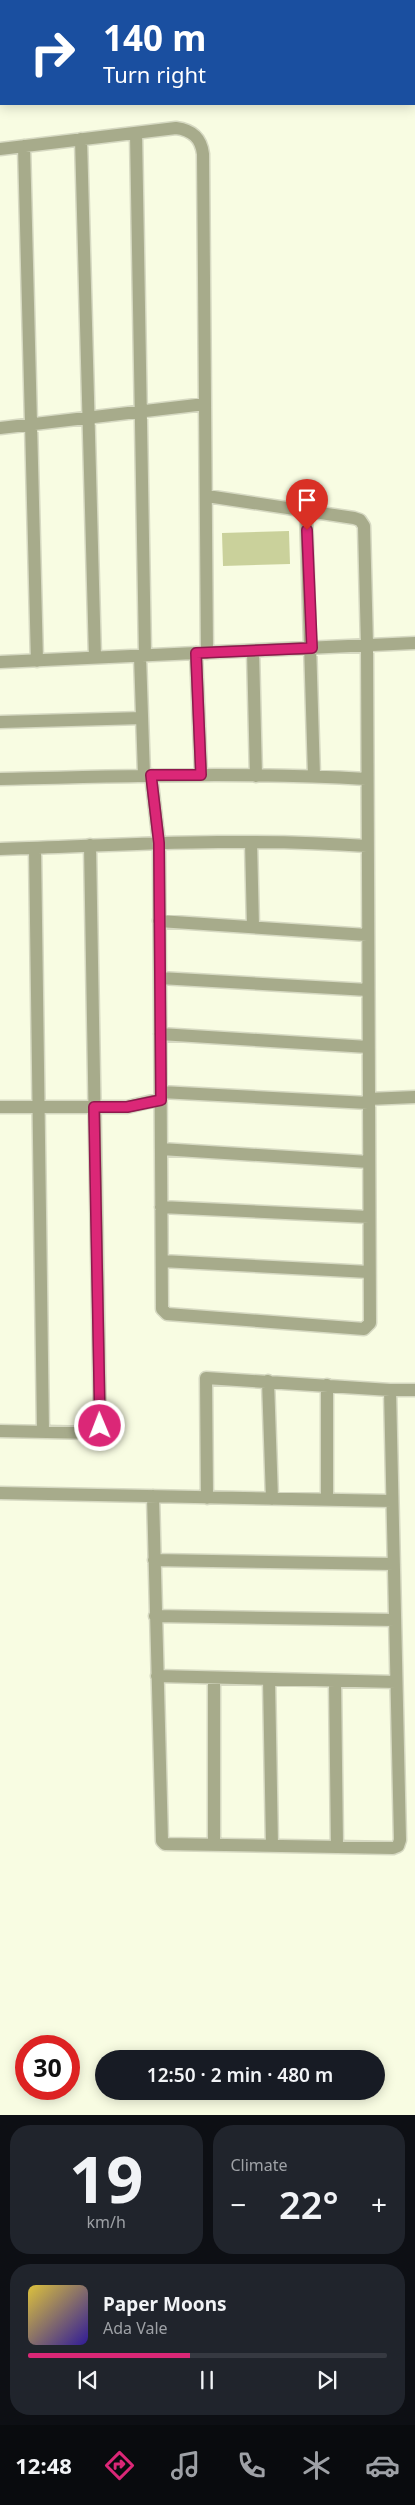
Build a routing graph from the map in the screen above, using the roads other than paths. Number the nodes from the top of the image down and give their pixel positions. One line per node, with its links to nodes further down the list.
1 (136, 133): 2 (street); 5 (street); 6 (street)
2 (81, 139): 3 (street); 7 (street)
3 (24, 146): 4 (street); 8 (street)
4 (0, 150)
5 (205, 404): 6 (street); 10 (street)
6 (139, 412): 7 (street); 17 (street)
7 (89, 417): 8 (street); 18 (street)
8 (31, 424): 9 (street); 19 (street)
9 (0, 428)
10 (207, 496): 11 (street); 16 (street)
11 (306, 511): 13 (street); 14 (street)
12 (415, 643): 13 (street)
13 (367, 645): 14 (street); 28 (street)
14 (312, 648): 15 (street); 26 (street)
15 (253, 650): 16 (street); 25 (street)
16 (202, 653): 17 (street); 24 (street)
17 (142, 656): 18 (street); 21 (street)
18 (95, 658): 19 (street)
19 (37, 660): 20 (street)
20 (0, 662)
21 (142, 718): 22 (street); 23 (street)
22 (0, 722)
23 (148, 775): 24 (street); 27 (street); 30 (street)
24 (201, 775): 25 (street)
25 (256, 776): 26 (street)
26 (314, 776): 28 (street)
27 (0, 779)
28 (366, 779): 32 (street)
29 (251, 842): 30 (street); 32 (street); 36 (street)
30 (159, 843): 31 (street); 35 (street)
31 (90, 845): 33 (street); 47 (street)
32 (366, 846): 37 (street)
33 (35, 848): 34 (street); 46 (street)
34 (0, 849)
35 (160, 920): 36 (street); 38 (street)
36 (253, 927): 37 (street)
37 (367, 935): 39 (street)
38 (160, 978): 39 (street); 40 (street)
39 (368, 990): 41 (street)
40 (160, 1034): 41 (street); 42 (street)
41 (368, 1047): 44 (street)
42 (161, 1096): 44 (street); 47 (street); 48 (street)
43 (415, 1097): 44 (street)
44 (368, 1101): 49 (street)
45 (0, 1107): 46 (street)
46 (39, 1107): 47 (street); 59 (street)
47 (94, 1107): 59 (street)
48 (161, 1148): 49 (street); 50 (street)
49 (369, 1162): 51 (street)
50 (161, 1207): 51 (street); 52 (street)
51 (369, 1217): 53 (street)
52 (162, 1261): 53 (street); 53 (street)
53 (369, 1272)
54 (268, 1382): 55 (street); 62 (street); 63 (street)
55 (327, 1385): 56 (street); 64 (street)
56 (390, 1390): 57 (street); 65 (street)
57 (415, 1390)
58 (0, 1431): 59 (street)
59 (43, 1432)
60 (0, 1493): 61 (street)
61 (153, 1496): 62 (street); 66 (street)
62 (207, 1498): 63 (street)
63 (272, 1499): 64 (street)
64 (328, 1500): 65 (street)
65 (392, 1501): 67 (street)
66 (154, 1560): 67 (street); 68 (street)
67 (394, 1564): 69 (street)
68 (156, 1616): 69 (street); 70 (street)
69 (395, 1620): 74 (street)
70 (157, 1676): 71 (street); 75 (street)
71 (214, 1678): 72 (street); 75 (street)
72 (269, 1679): 73 (street); 76 (street)
73 (335, 1681): 74 (street); 77 (street)
74 (396, 1682): 77 (street)
75 (214, 1845): 76 (street)
76 (272, 1846): 77 (street)
77 (337, 1847)

